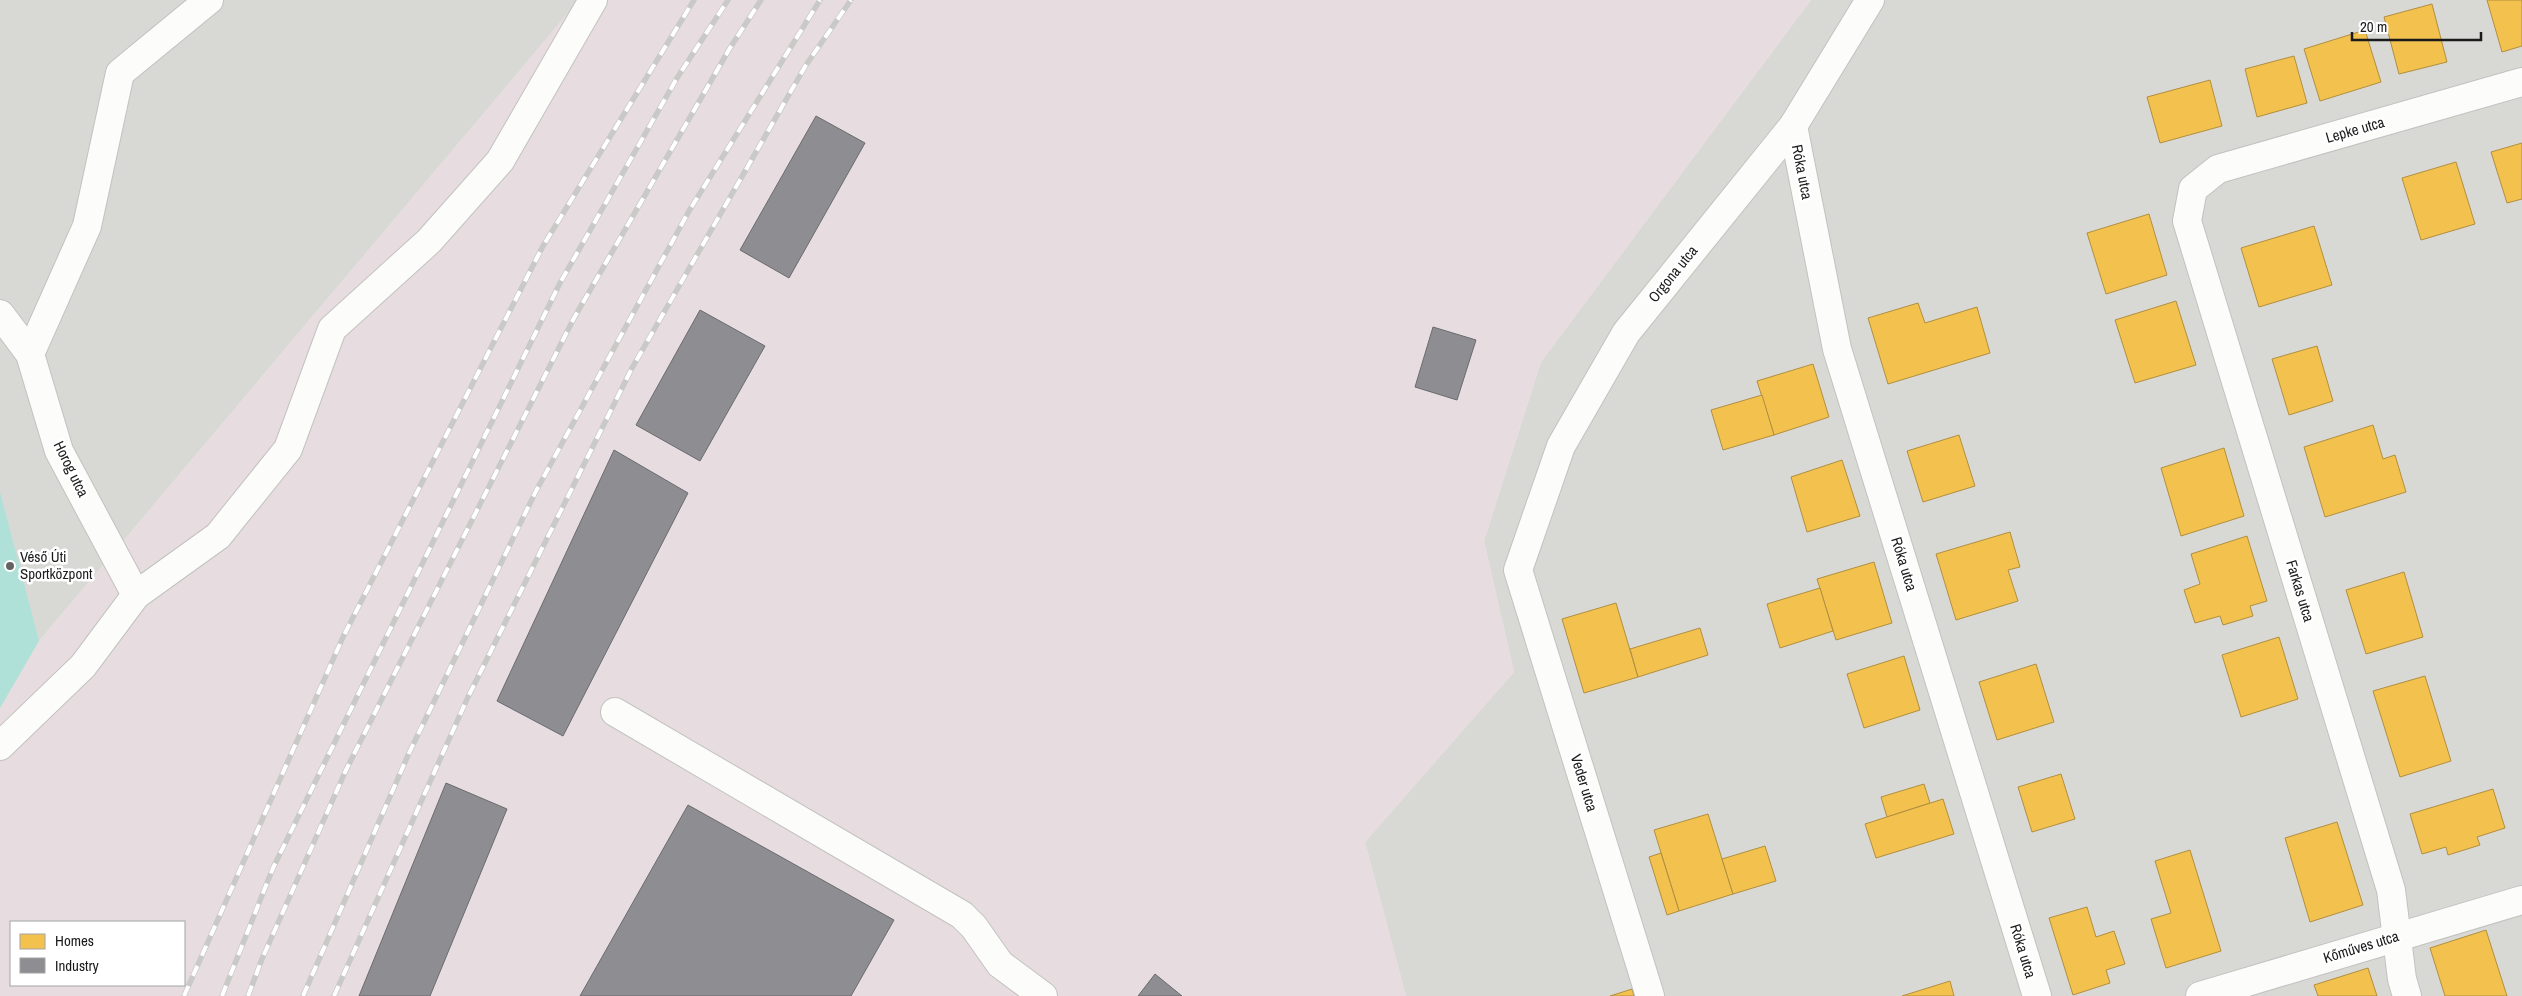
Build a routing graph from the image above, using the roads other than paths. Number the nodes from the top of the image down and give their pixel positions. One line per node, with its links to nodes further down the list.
1 (209, 0): 8 (street)
2 (593, 0): 10 (street)
3 (1870, 0): 5 (street, Orgona utca)
4 (2522, 82): 6 (street, Lepke utca)
5 (1793, 126): 9 (street, Orgona utca); 17 (street, Róka utca)
6 (2193, 189): 14 (street, Farkas utca)
7 (0, 314): 8 (street, Horog utca)
8 (30, 354): 10 (street, Horog utca)
9 (1518, 570): 16 (street, Veder utca)
10 (136, 595): 12 (street)
11 (615, 712): 15 (street)
12 (0, 746)
13 (2522, 900): 14 (street, Kőműves utca)
14 (2396, 936): 18 (street, Kőműves utca); 19 (street, Farkas utca)
15 (1043, 996)
16 (1650, 996)
17 (2037, 996)
18 (2200, 996)
19 (2407, 996)

